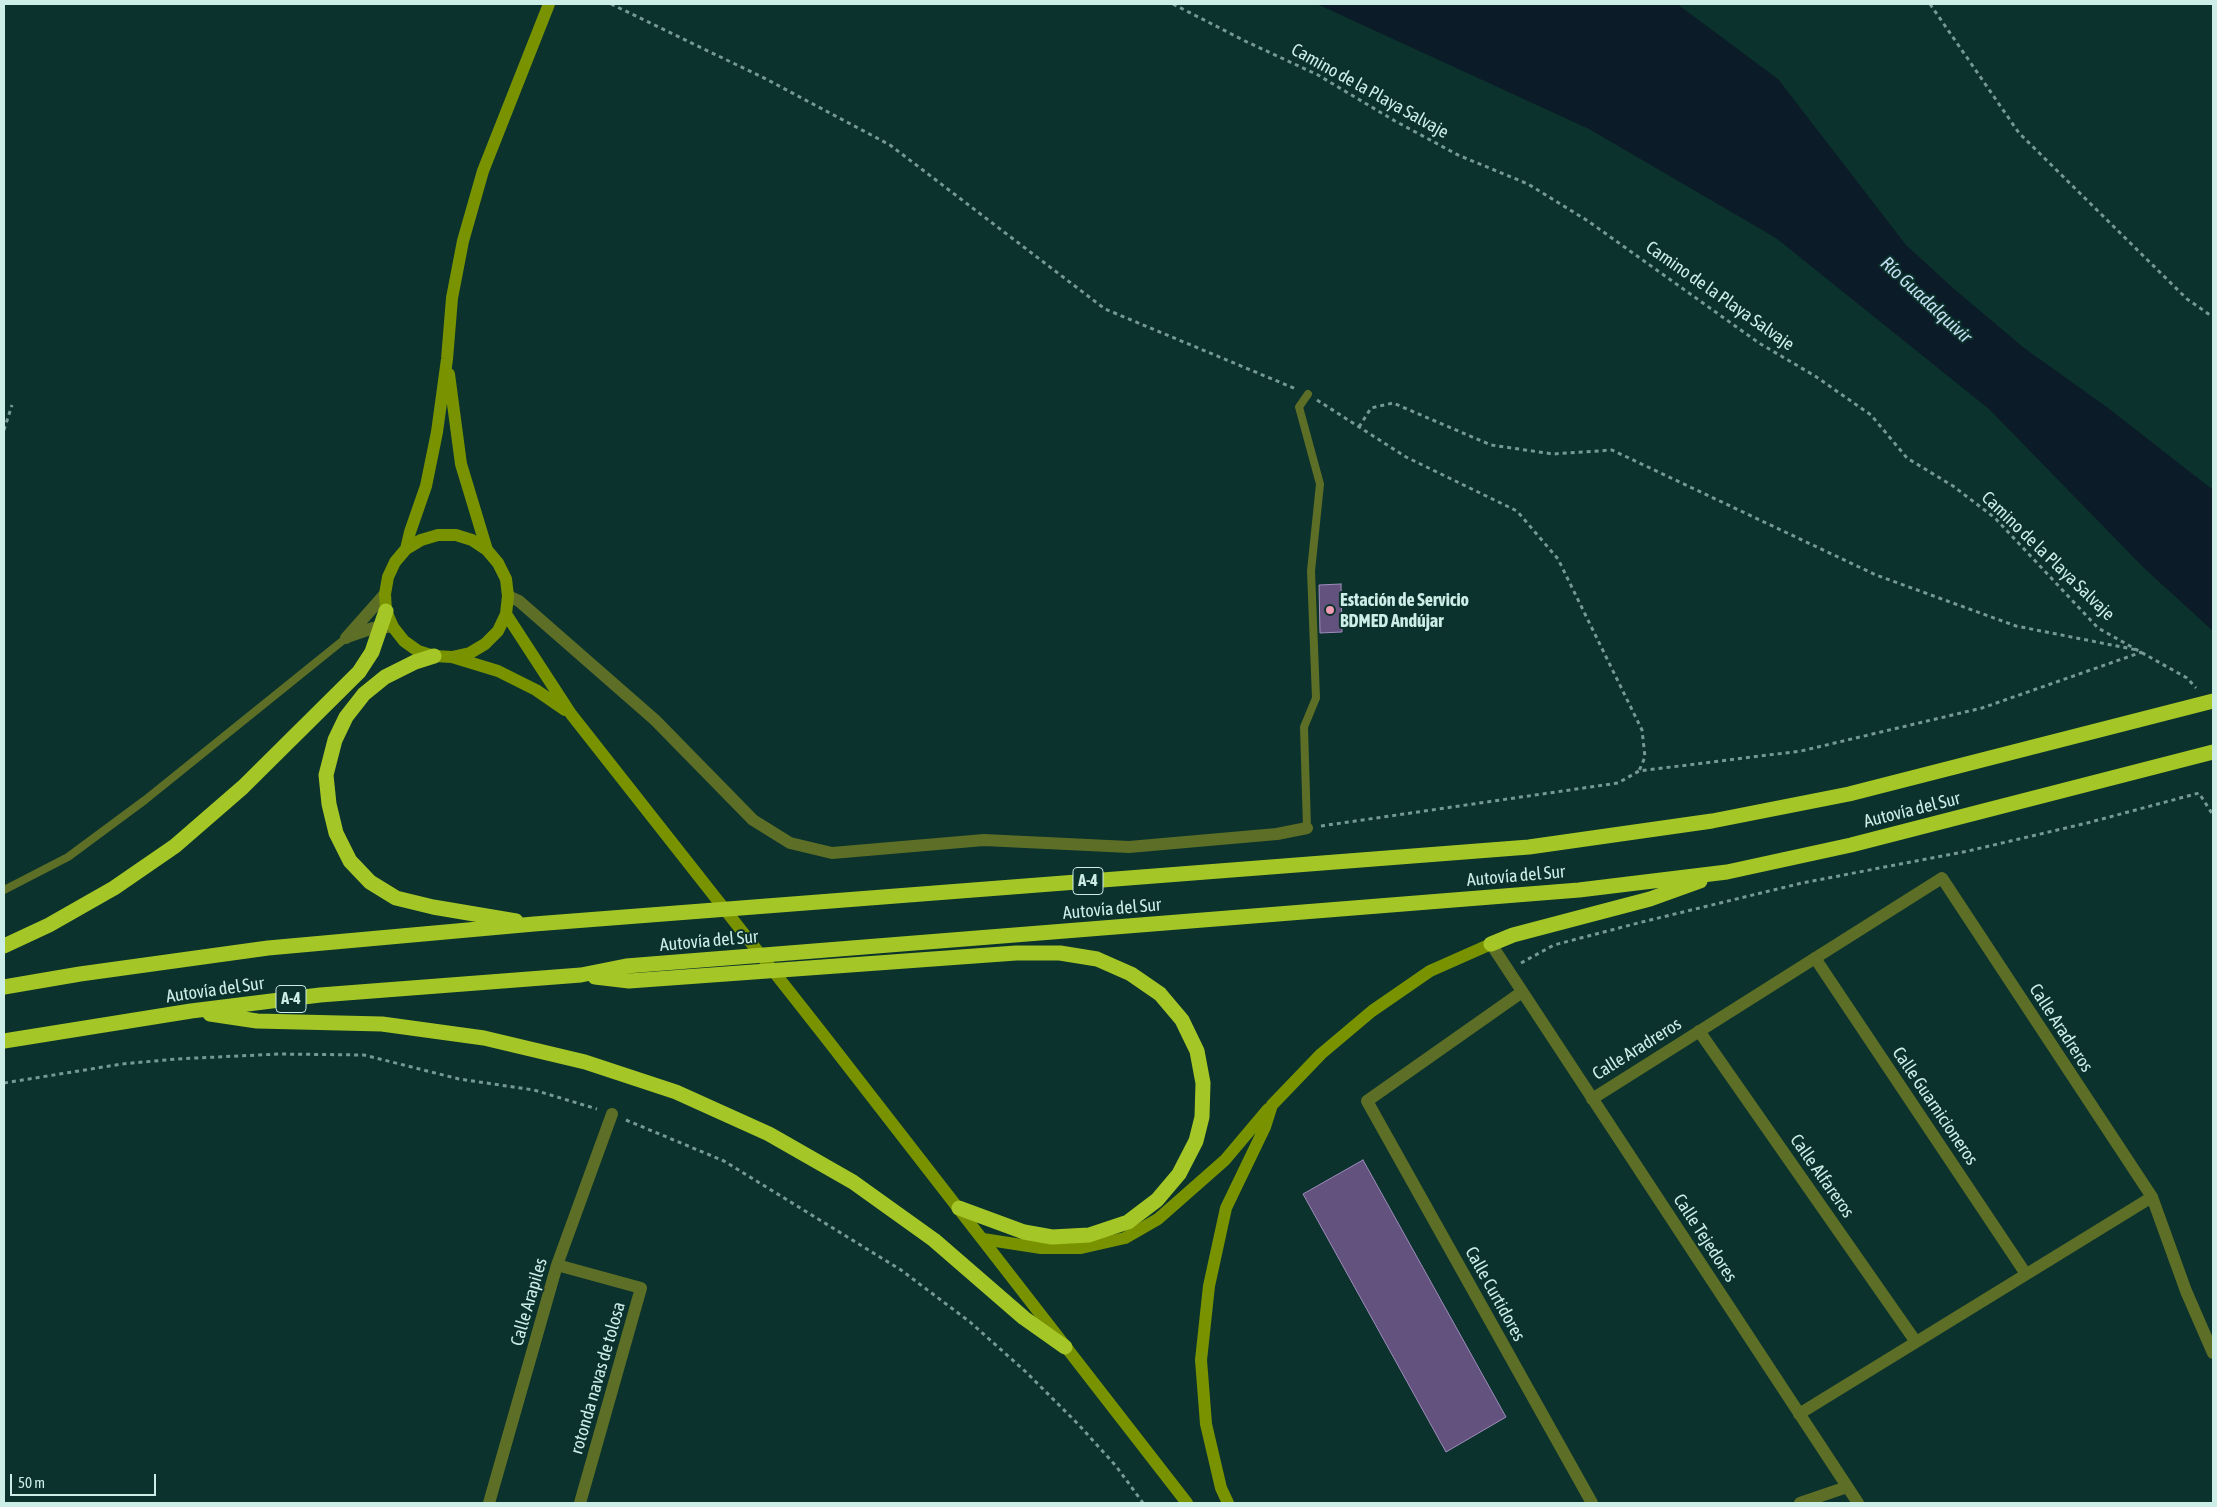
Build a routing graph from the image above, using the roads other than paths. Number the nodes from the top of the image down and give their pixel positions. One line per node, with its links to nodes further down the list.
1 (548, 6): 2 (street)
2 (447, 359): 4 (street); 5 (street)
3 (1308, 394): 17 (lane)
4 (406, 549): 5 (street); 6 (street)
5 (487, 550): 7 (street)
6 (385, 594): 8 (street); 11 (street)
7 (508, 596): 9 (street); 17 (street)
8 (386, 611): 10 (highway)
9 (506, 614): 13 (street); 15 (street)
10 (387, 627): 11 (street); 12 (street); 22 (highway)
11 (346, 638): 19 (lane)
12 (434, 656): 13 (street); 20 (highway)
13 (452, 657): 15 (street)
14 (2213, 701): 20 (highway, Autovía del Sur / A-4)
15 (572, 714): 34 (street)
16 (2213, 752): 18 (highway, Autovía del Sur / A-4)
17 (1307, 828)
18 (1727, 872): 21 (highway); 24 (highway, Autovía del Sur / A-4)
19 (4, 890)
20 (534, 924): 25 (highway, Autovía del Sur / A-4)
21 (1491, 944): 26 (street, Calle Tejedores); 31 (street)
22 (4, 946)
23 (1815, 958): 28 (street, Calle Aradreros); 33 (street, Calle Aradreros); 37 (street, Calle Guarnicioneros)
24 (581, 975): 27 (highway, Autovía del Sur / A-4); 34 (highway)
25 (4, 987)
26 (1522, 992): 30 (street, Calle Tejedores); 47 (street, Calle Curtidores)
27 (191, 1011): 29 (highway, Autovía del Sur / A-4); 39 (highway)
28 (1699, 1031): 30 (street, Calle Aradreros); 38 (street, Calle Alfareros)
29 (4, 1041)
30 (1592, 1099): 41 (street, Calle Tejedores)
31 (1272, 1105): 35 (street); 46 (street)
32 (612, 1114): 36 (street, Calle Arapiles)
33 (2152, 1197): 37 (street); 40 (street)
34 (959, 1208): 35 (street)
35 (983, 1239): 39 (street)
36 (557, 1265): 43 (street, Calle Arapiles); 44 (street, rotonda navas de tolosa)
37 (2026, 1274): 38 (street)
38 (1916, 1342): 41 (street)
39 (1065, 1347): 45 (street)
40 (2213, 1353)
41 (1799, 1414): 42 (street, Calle Tejedores)
42 (1847, 1487): 48 (street); 49 (street, Calle Tejedores)
43 (489, 1503)
44 (580, 1503)
45 (1187, 1503)
46 (1228, 1503)
47 (1592, 1503)
48 (1800, 1503)
49 (1858, 1503)

